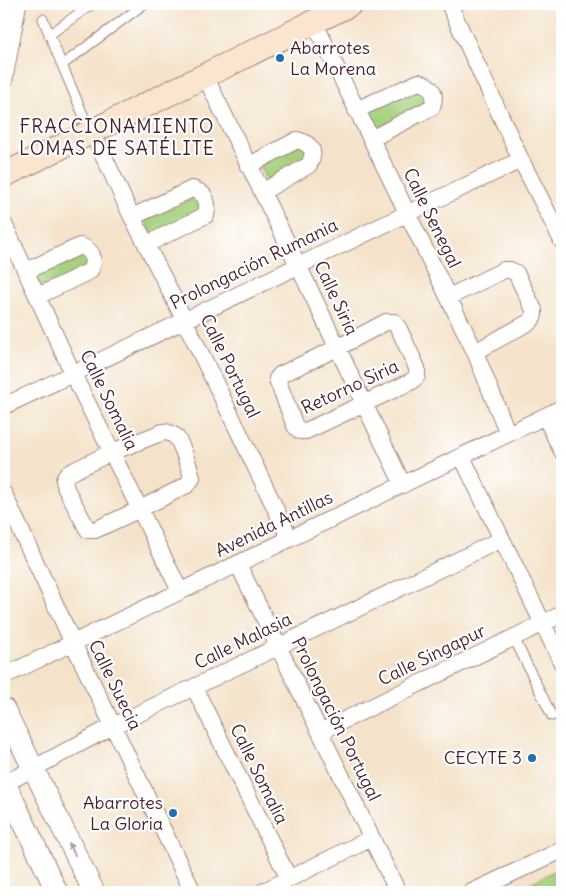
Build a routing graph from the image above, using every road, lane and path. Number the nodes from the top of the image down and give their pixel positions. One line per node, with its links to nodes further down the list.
1 (18, 4): 11 (street)
2 (92, 4): 8 (lane)
3 (144, 4): 9 (lane)
4 (350, 4): 7 (main road)
5 (449, 4): 15 (street)
6 (43, 19): 8 (lane)
7 (314, 22): 10 (main road); 12 (street, Calle Senegal)
8 (49, 35): 9 (lane)
9 (62, 64): 13 (lane)
10 (205, 76): 13 (main road); 16 (street, Calle Siria)
11 (4, 82)
12 (356, 110): 14 (street, Calle Senegal); 14 (street)
13 (91, 132): 17 (main road); 20 (street, Calle Portugal)
14 (371, 139): 19 (street, Calle Senegal)
15 (521, 160): 19 (street, Prolongación Rumania); 22 (street)
16 (248, 166): 18 (street, Calle Siria); 18 (street)
17 (4, 175)
18 (262, 192): 24 (street, Calle Siria)
19 (406, 213): 24 (street, Prolongación Rumania); 27 (street, Calle Senegal)
20 (132, 217): 23 (street, Calle Portugal); 23 (street)
21 (4, 224): 25 (street, Calle Somalia)
22 (562, 241)
23 (147, 244): 28 (street, Calle Portugal)
24 (298, 265): 28 (street, Prolongación Rumania); 29 (street, Calle Siria)
25 (26, 271): 26 (street, Calle Somalia); 26 (street)
26 (38, 296): 31 (street, Calle Somalia)
27 (449, 297): 30 (street, Calle Senegal); 30 (street)
28 (185, 320): 31 (street, Prolongación Rumania); 43 (street, Calle Portugal)
29 (337, 348): 32 (street, Calle Siria); 32 (street, Retorno Siria); 32 (street, Retorno Siria)
30 (475, 352): 36 (street, Calle Senegal)
31 (73, 374): 33 (street, Prolongación Rumania); 38 (street, Calle Somalia)
32 (365, 403): 40 (street, Calle Siria)
33 (4, 406)
34 (562, 408): 35 (street, Avenida Antillas)
35 (545, 416): 36 (street, Avenida Antillas); 37 (street)
36 (508, 434): 39 (street, Avenida Antillas)
37 (562, 451)
38 (112, 452): 42 (street, Calle Somalia); 42 (street); 42 (street)
39 (462, 457): 40 (street, Avenida Antillas); 44 (street)
40 (403, 485): 43 (street, Avenida Antillas)
41 (4, 494): 50 (street, Calle Suecia)
42 (140, 509): 46 (street, Calle Somalia)
43 (290, 539): 45 (street, Avenida Antillas)
44 (502, 539): 48 (street); 51 (street, Calle Malasia)
45 (238, 564): 46 (street, Avenida Antillas); 51 (street, Prolongación Portugal)
46 (180, 592): 50 (street, Avenida Antillas)
47 (562, 614): 48 (street, Calle Singapur)
48 (543, 624): 49 (street, Calle Singapur); 52 (street)
49 (514, 638): 56 (lane); 58 (street, Calle Singapur)
50 (73, 643): 53 (street, Avenida Antillas); 57 (street, Calle Suecia)
51 (278, 646): 54 (street, Calle Malasia); 58 (street, Prolongación Portugal)
52 (562, 663)
53 (4, 676)
54 (194, 687): 57 (street, Calle Malasia); 63 (street, Calle Somalia)
55 (4, 709): 59 (street)
56 (552, 716)
57 (113, 726): 59 (street, Calle Malasia); 67 (street, Calle Suecia)
58 (320, 732): 61 (street, Prolongación Portugal)
59 (33, 769): 60 (street, Calle Malasia); 66 (street, one-way to 59)
60 (4, 783): 65 (street)
61 (372, 838): 63 (street); 69 (street, Prolongación Portugal)
62 (562, 850): 64 (street)
63 (289, 879): 68 (street)
64 (499, 887): 70 (street)
65 (57, 892)
66 (94, 892)
67 (193, 892)
68 (262, 892)
69 (398, 892)
70 (472, 892)

